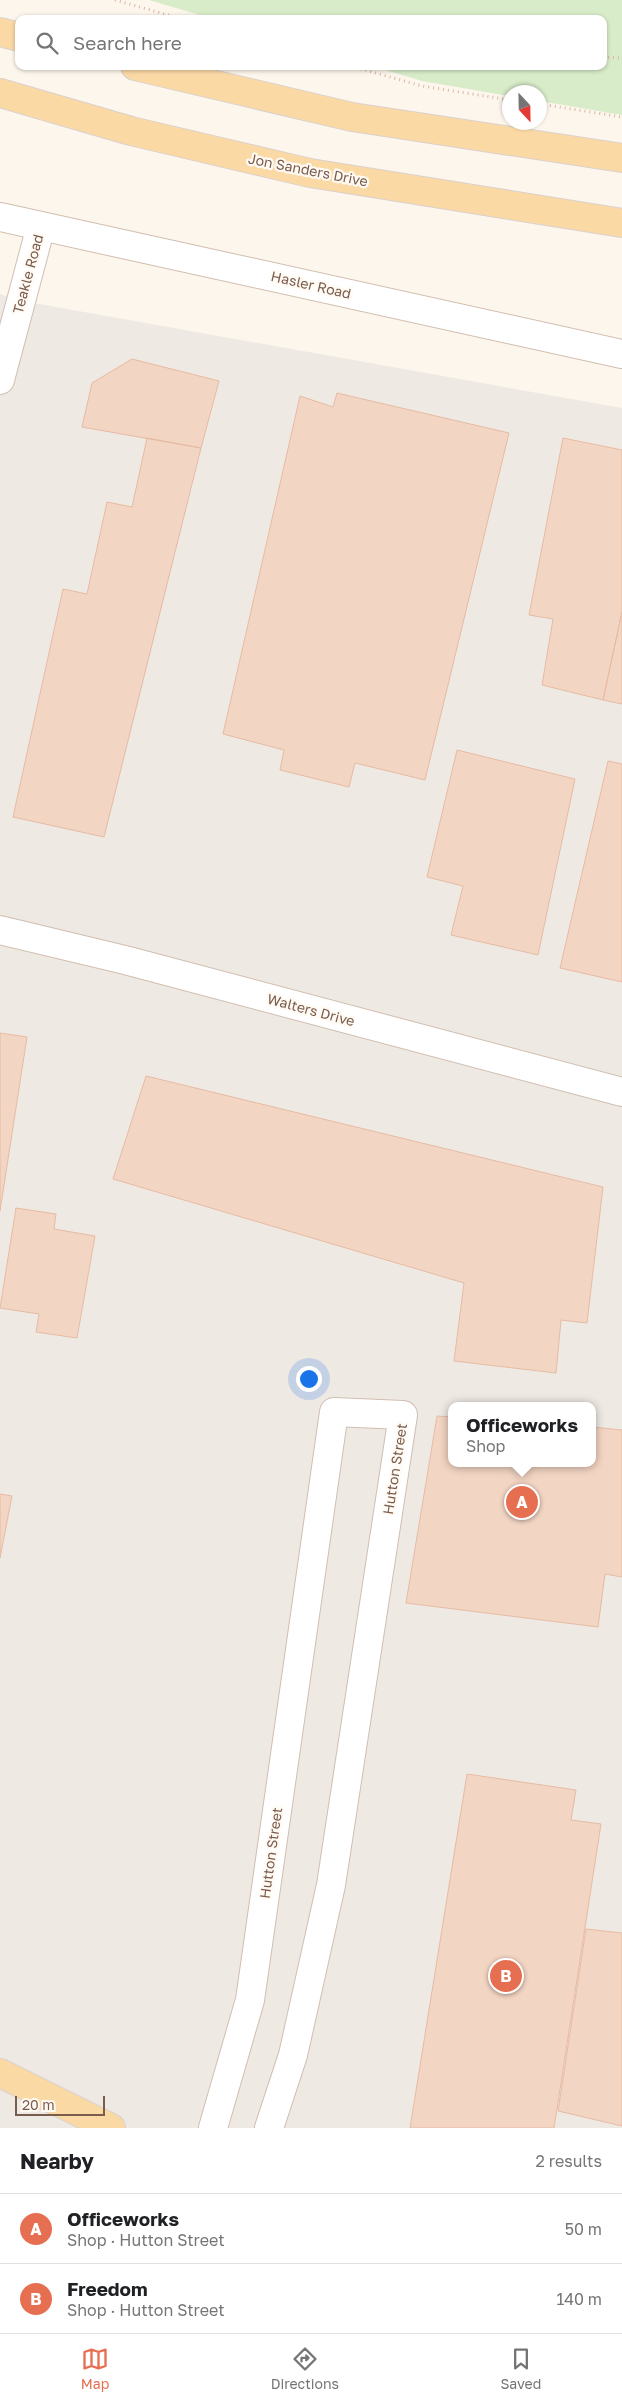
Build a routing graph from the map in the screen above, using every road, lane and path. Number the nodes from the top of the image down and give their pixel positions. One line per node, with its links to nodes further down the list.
1 (115, 0): 2 (path)
2 (168, 15)
3 (0, 32): 4 (main road)
4 (15, 36)
5 (607, 57): 6 (path)
6 (622, 58)
7 (152, 70): 13 (main road)
8 (365, 70): 10 (path)
9 (0, 94): 15 (main road, Jon Sanders Drive)
10 (502, 99)
11 (547, 105): 12 (path)
12 (622, 117)
13 (622, 158)
14 (0, 217): 16 (street, Hasler Road)
15 (622, 223)
16 (41, 226): 17 (street, Hasler Road); 18 (street, Teakle Road)
17 (622, 354)
18 (0, 380)
19 (0, 930): 20 (street, Walters Drive)
20 (622, 1092)
21 (0, 2073): 22 (main road)
22 (111, 2128)
23 (213, 2128): 24 (street, Hutton Street)
24 (268, 2128)

